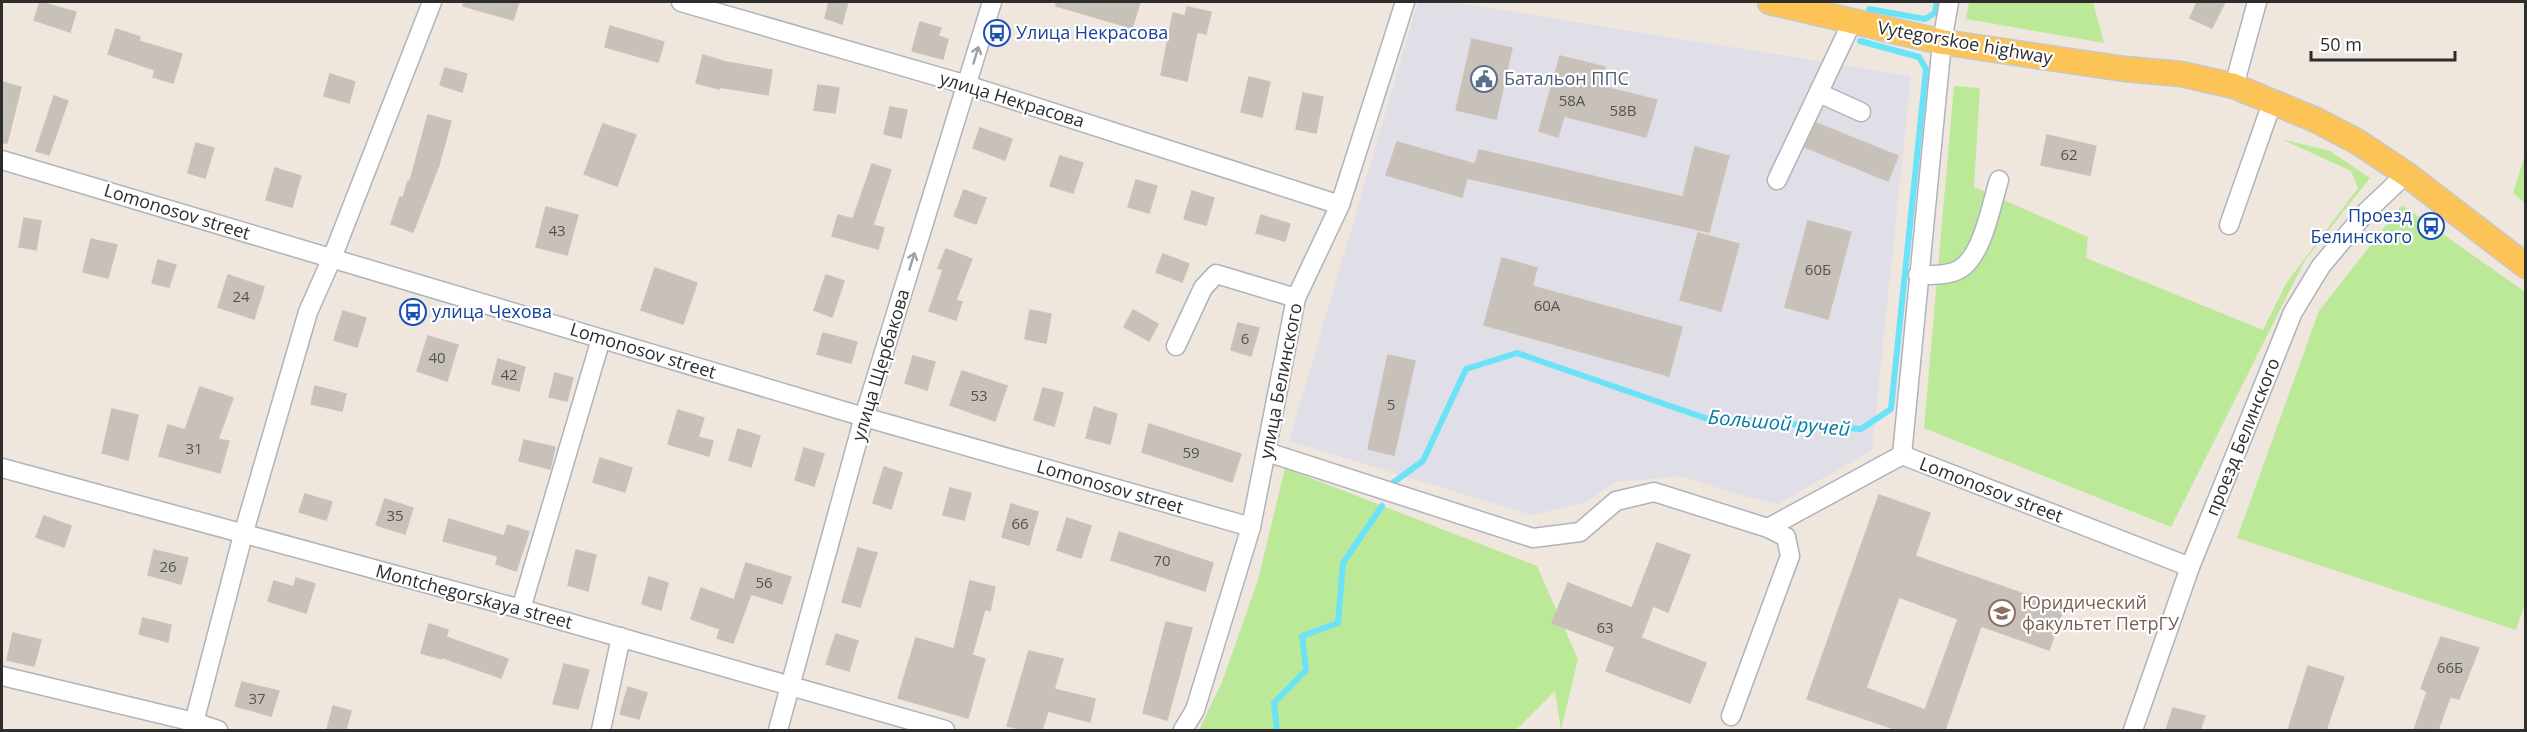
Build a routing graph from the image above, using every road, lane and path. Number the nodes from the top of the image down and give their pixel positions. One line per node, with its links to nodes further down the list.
1 (432, 2): 21 (street)
2 (681, 2): 10 (street, улица Некрасова)
3 (992, 2): 10 (street, улица Щербакова, one-way to 3)
4 (1405, 2): 19 (street, улица Белинского)
5 (1770, 2): 8 (main road, Vytegorskoe highway)
6 (1949, 2): 9 (street)
7 (2258, 2): 11 (street)
8 (1852, 22): 9 (main road, Vytegorskoe highway); 12 (street)
9 (1942, 42): 11 (main road, Vytegorskoe highway); 23 (street)
10 (967, 85): 19 (street, улица Некрасова); 27 (street, улица Щербакова, one-way to 10)
11 (2234, 86): 13 (main road, Vytegorskoe highway)
12 (1819, 93): 14 (street); 17 (street)
13 (2273, 100): 16 (main road, Vytegorskoe highway); 20 (street)
14 (1861, 112)
15 (2, 160): 21 (street, Lomonosov street)
16 (2406, 174): 22 (main road, Vytegorskoe highway); 34 (street, проезд Белинского)
17 (1777, 180)
18 (1999, 180): 23 (street)
19 (1340, 204): 24 (street, улица Белинского)
20 (2229, 225)
21 (332, 258): 25 (street, Lomonosov street); 33 (street)
22 (2526, 266)
23 (1918, 275): 29 (street)
24 (1296, 298): 26 (street); 28 (street, улица Белинского)
25 (601, 339): 27 (street, Lomonosov street); 35 (street)
26 (1176, 346)
27 (864, 417): 31 (street, Lomonosov street); 38 (street, улица Щербакова)
28 (1267, 452): 31 (street, улица Белинского); 32 (street)
29 (1902, 455): 32 (street, Lomonosov street); 34 (street, Lomonosov street)
30 (2, 468): 33 (street, Montchegorskaya street)
31 (1251, 527): 45 (street, улица Белинского)
32 (1768, 528): 39 (street)
33 (243, 535): 35 (street, Montchegorskaya street); 40 (street)
34 (2190, 567): 46 (street, проезд Белинского)
35 (521, 609): 36 (street, Montchegorskaya street)
36 (621, 637): 38 (street, Montchegorskaya street); 42 (street)
37 (2, 676): 40 (street)
38 (791, 685): 43 (street, улица Щербакова); 44 (street, Montchegorskaya street)
39 (1731, 716)
40 (193, 727): 41 (street)
41 (218, 730)
42 (601, 730)
43 (778, 730)
44 (945, 730)
45 (1183, 730)
46 (2133, 730)

